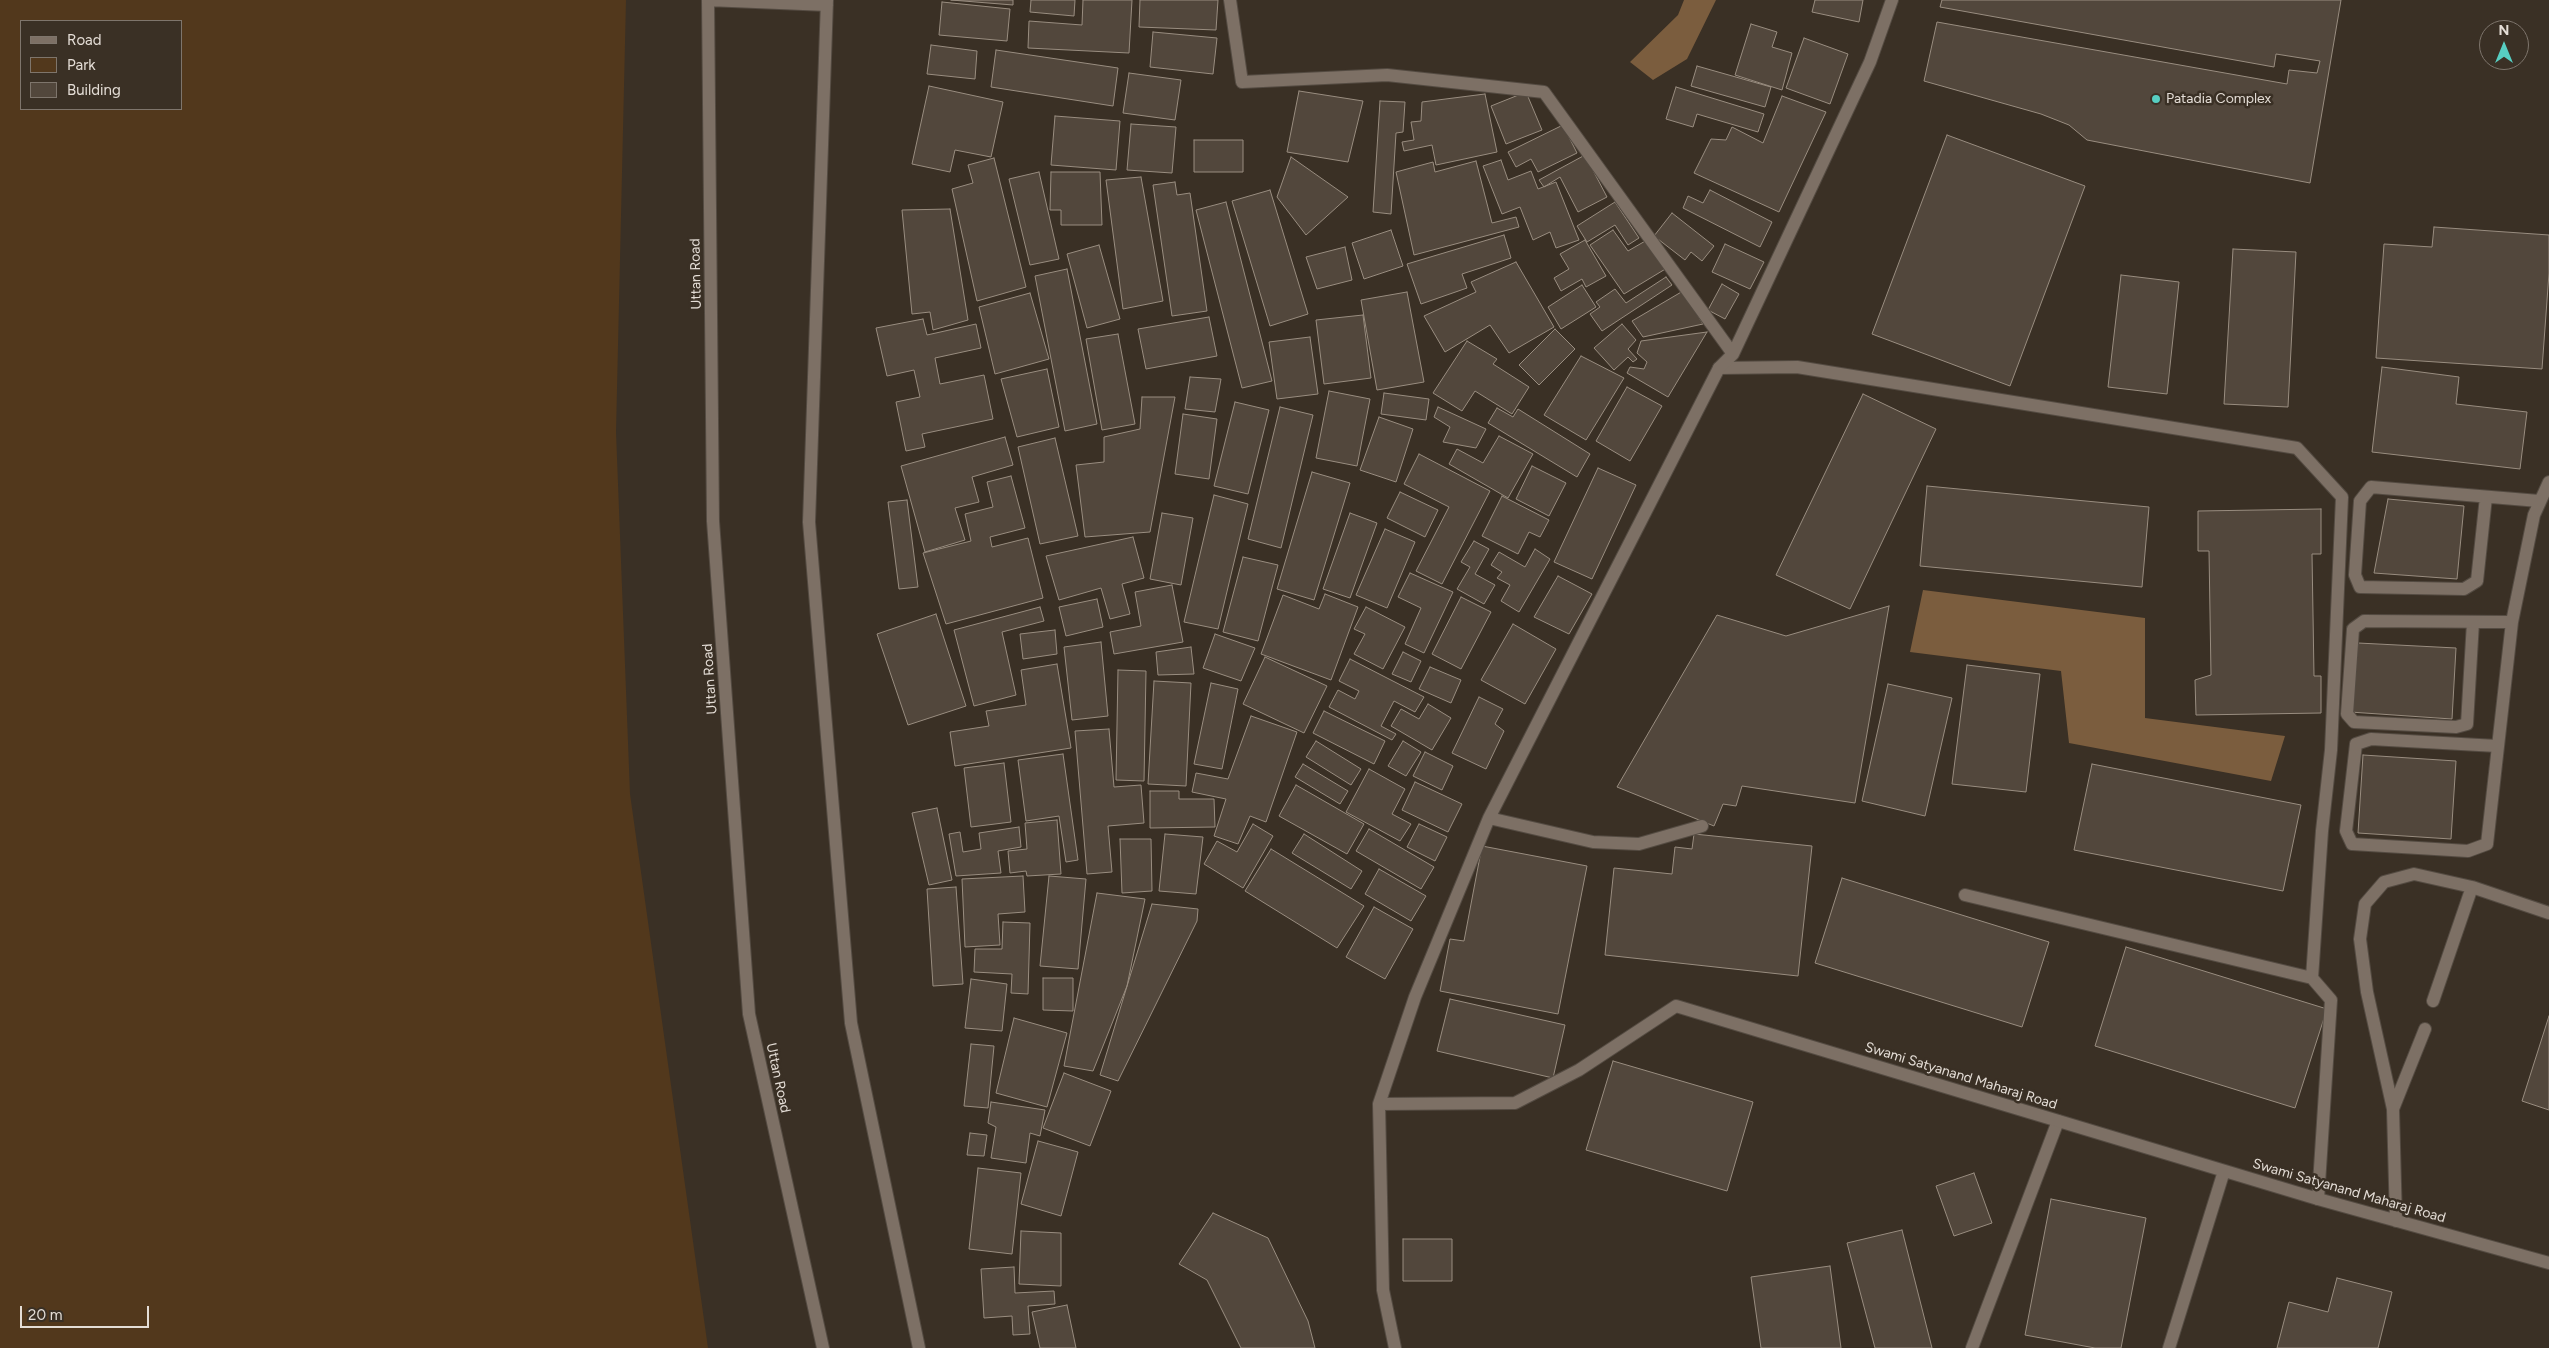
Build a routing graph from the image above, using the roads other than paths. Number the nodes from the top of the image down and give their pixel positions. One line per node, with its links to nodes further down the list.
1 (708, 0): 4 (street); 28 (street, Uttan Road)
2 (1230, 0): 5 (street)
3 (1892, 0): 5 (street)
4 (827, 3): 29 (street)
5 (1733, 354): 6 (street)
6 (1719, 368): 13 (street); 18 (street)
7 (2549, 482): 9 (street)
8 (2486, 497): 8 (street); 9 (street)
9 (2539, 501): 11 (street)
10 (2473, 622): 10 (street); 11 (street)
11 (2512, 622): 12 (street)
12 (2497, 746): 12 (street)
13 (1489, 818): 14 (street); 21 (street)
14 (1702, 826)
15 (2472, 887): 17 (street); 19 (street); 22 (street)
16 (1964, 895): 18 (street)
17 (2549, 913)
18 (2312, 978): 25 (street)
19 (2433, 1001)
20 (2425, 1028): 22 (street)
21 (1379, 1104): 23 (street, Swami Satyanand Maharaj Road); 30 (street)
22 (2393, 1109): 26 (street)
23 (2058, 1121): 24 (street, Swami Satyanand Maharaj Road); 31 (street)
24 (2224, 1171): 25 (street, Swami Satyanand Maharaj Road); 32 (street)
25 (2318, 1199): 26 (street, Swami Satyanand Maharaj Road)
26 (2396, 1221): 27 (street, Swami Satyanand Maharaj Road)
27 (2549, 1263)
28 (823, 1348)
29 (919, 1348)
30 (1395, 1348)
31 (1972, 1348)
32 (2170, 1348)

